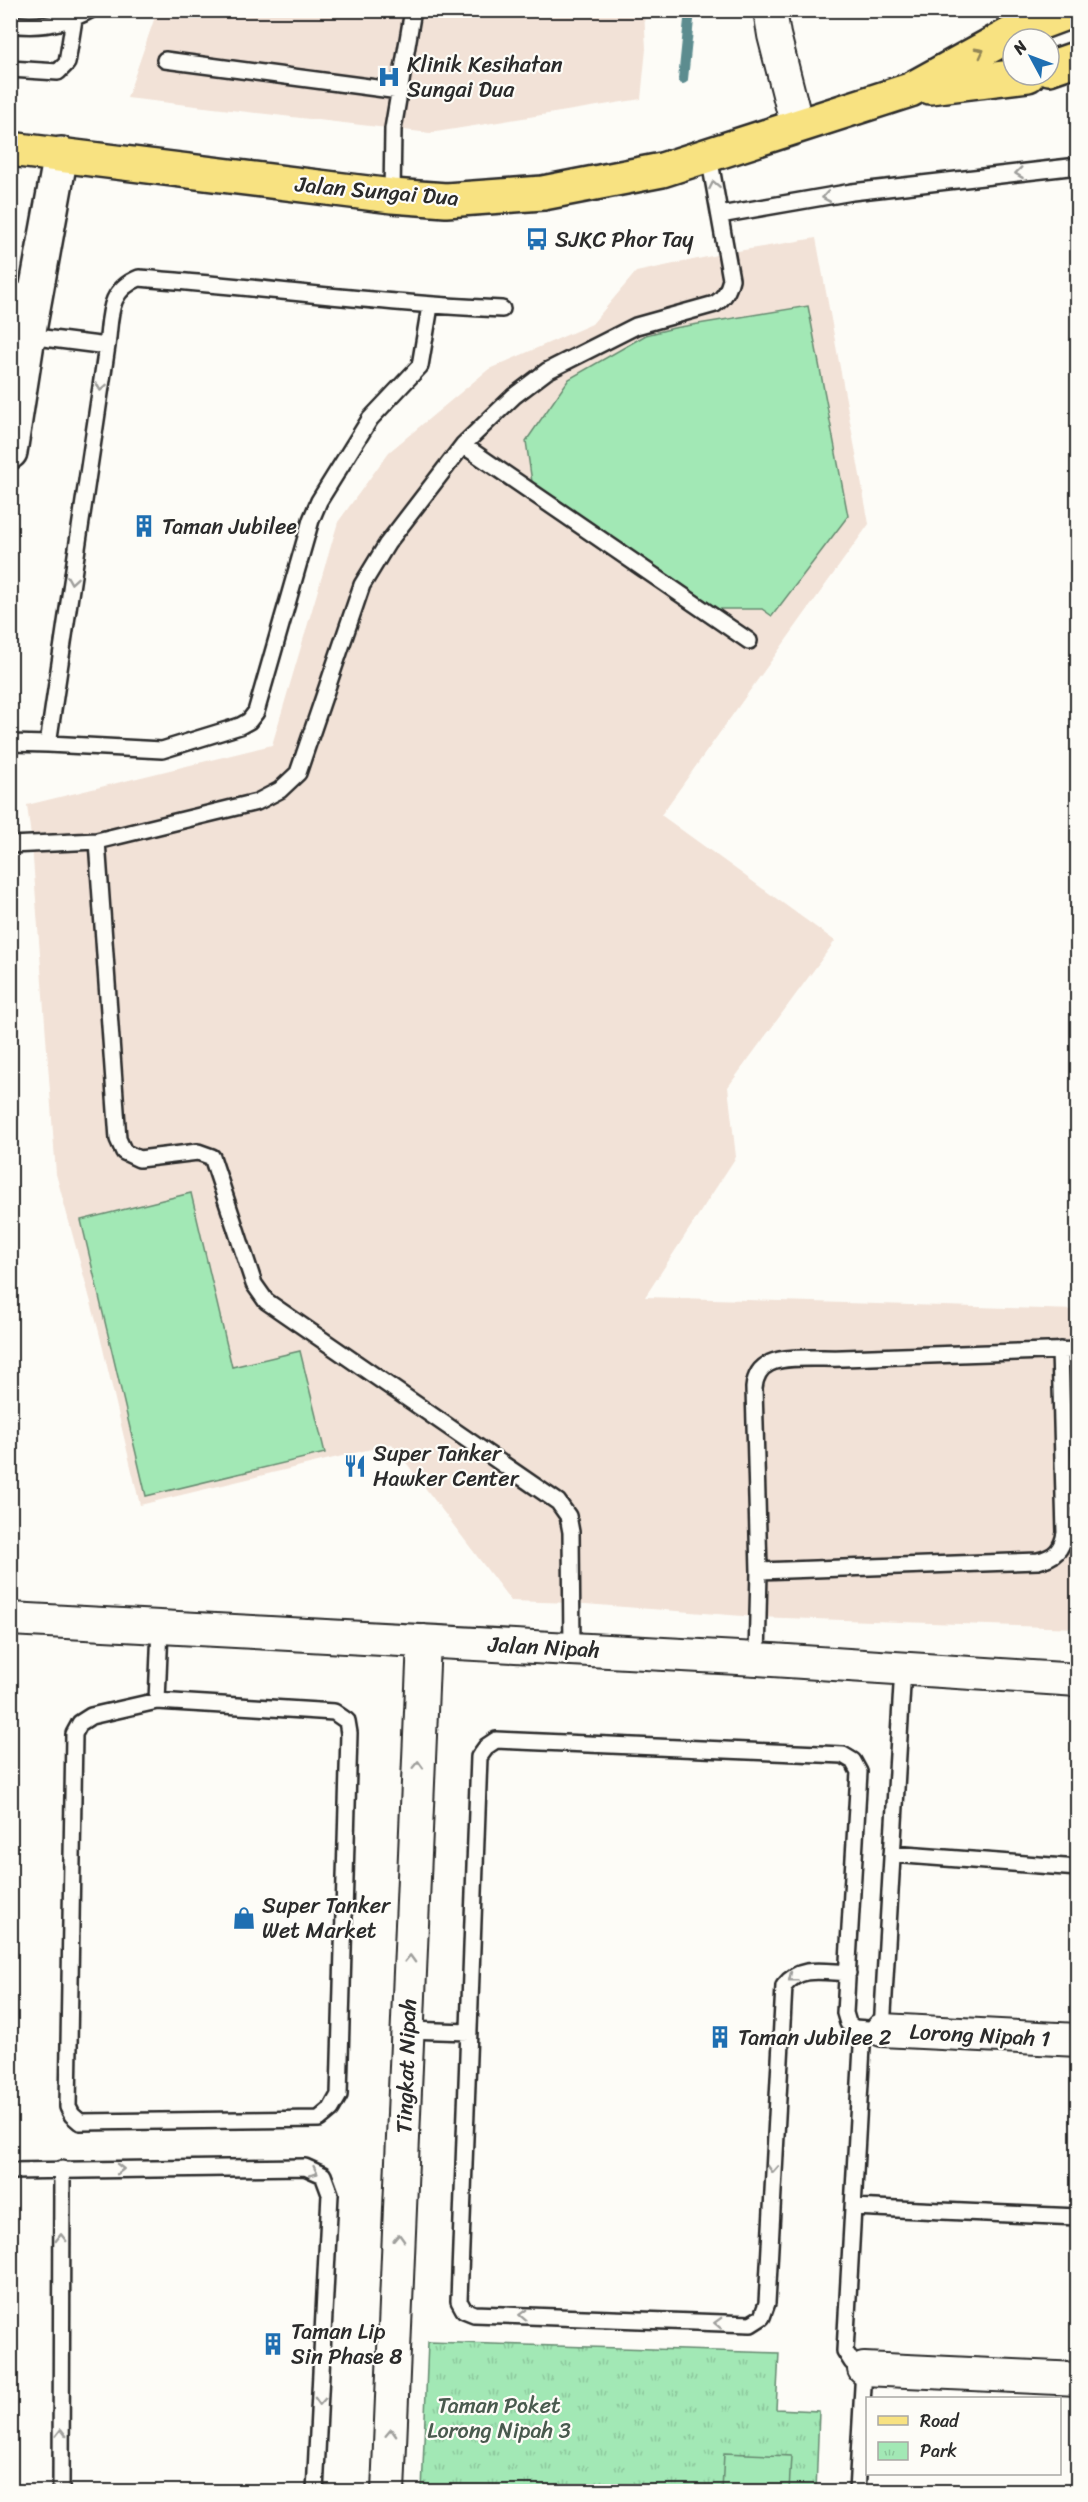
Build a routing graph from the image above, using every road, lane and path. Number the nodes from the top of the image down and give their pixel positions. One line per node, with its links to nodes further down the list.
1 (90, 10): 5 (lane)
2 (413, 10): 13 (lane)
3 (770, 10): 14 (street)
4 (1074, 10): 12 (main road, Jalan Sungai Dua, one-way to 4)
5 (74, 19): 6 (lane); 10 (lane)
6 (10, 24)
7 (1077, 58): 9 (main road)
8 (165, 60): 13 (lane)
9 (1061, 64)
10 (10, 69)
11 (1001, 78): 12 (main road, Jalan Sungai Dua)
12 (910, 90): 14 (main road, Jalan Sungai Dua)
13 (399, 91): 19 (lane)
14 (797, 126): 17 (main road, Jalan Sungai Dua)
15 (10, 149): 16 (main road, Jalan Sungai Dua)
16 (61, 154): 19 (main road, Jalan Sungai Dua); 23 (street)
17 (709, 156): 19 (main road, Jalan Sungai Dua); 20 (lane, one-way to 17)
18 (1077, 166): 20 (lane, one-way to 20)
19 (392, 196)
20 (720, 215): 25 (lane)
21 (430, 306): 22 (lane); 24 (lane); 29 (lane)
22 (502, 309)
23 (23, 316): 24 (lane); 26 (street)
24 (107, 346): 29 (lane, one-way to 29)
25 (463, 445): 27 (lane); 30 (lane)
26 (10, 452)
27 (749, 641)
28 (10, 743): 29 (lane)
29 (48, 744)
30 (97, 841): 31 (lane); 38 (lane)
31 (10, 845)
32 (1060, 1350): 33 (lane); 34 (lane); 34 (lane)
33 (1077, 1350)
34 (759, 1571): 39 (lane)
35 (10, 1619): 36 (street, Jalan Nipah)
36 (160, 1628): 37 (street, Jalan Nipah); 42 (lane)
37 (424, 1641): 38 (street, Jalan Nipah); 47 (street, Tingkat Nipah, one-way to 37)
38 (572, 1649): 39 (street, Jalan Nipah)
39 (757, 1659): 40 (street, Jalan Nipah)
40 (903, 1668): 41 (street, Jalan Nipah); 43 (lane)
41 (1077, 1680)
42 (157, 1701): 42 (lane)
43 (892, 1854): 44 (lane); 46 (lane)
44 (1077, 1868)
45 (848, 1973): 46 (lane); 48 (lane); 48 (lane, one-way to 48)
46 (872, 2029): 49 (street, Lorong Nipah 1); 52 (lane)
47 (407, 2030): 48 (lane); 58 (street, Tingkat Nipah, one-way to 47)
48 (469, 2032)
49 (1077, 2040)
50 (62, 2169): 51 (lane); 56 (lane, one-way to 50); 57 (lane, one-way to 57)
51 (10, 2171)
52 (853, 2207): 53 (lane); 54 (lane)
53 (1077, 2217)
54 (864, 2369): 55 (street); 59 (lane)
55 (1077, 2379)
56 (61, 2492)
57 (315, 2492)
58 (388, 2492)
59 (856, 2492)

